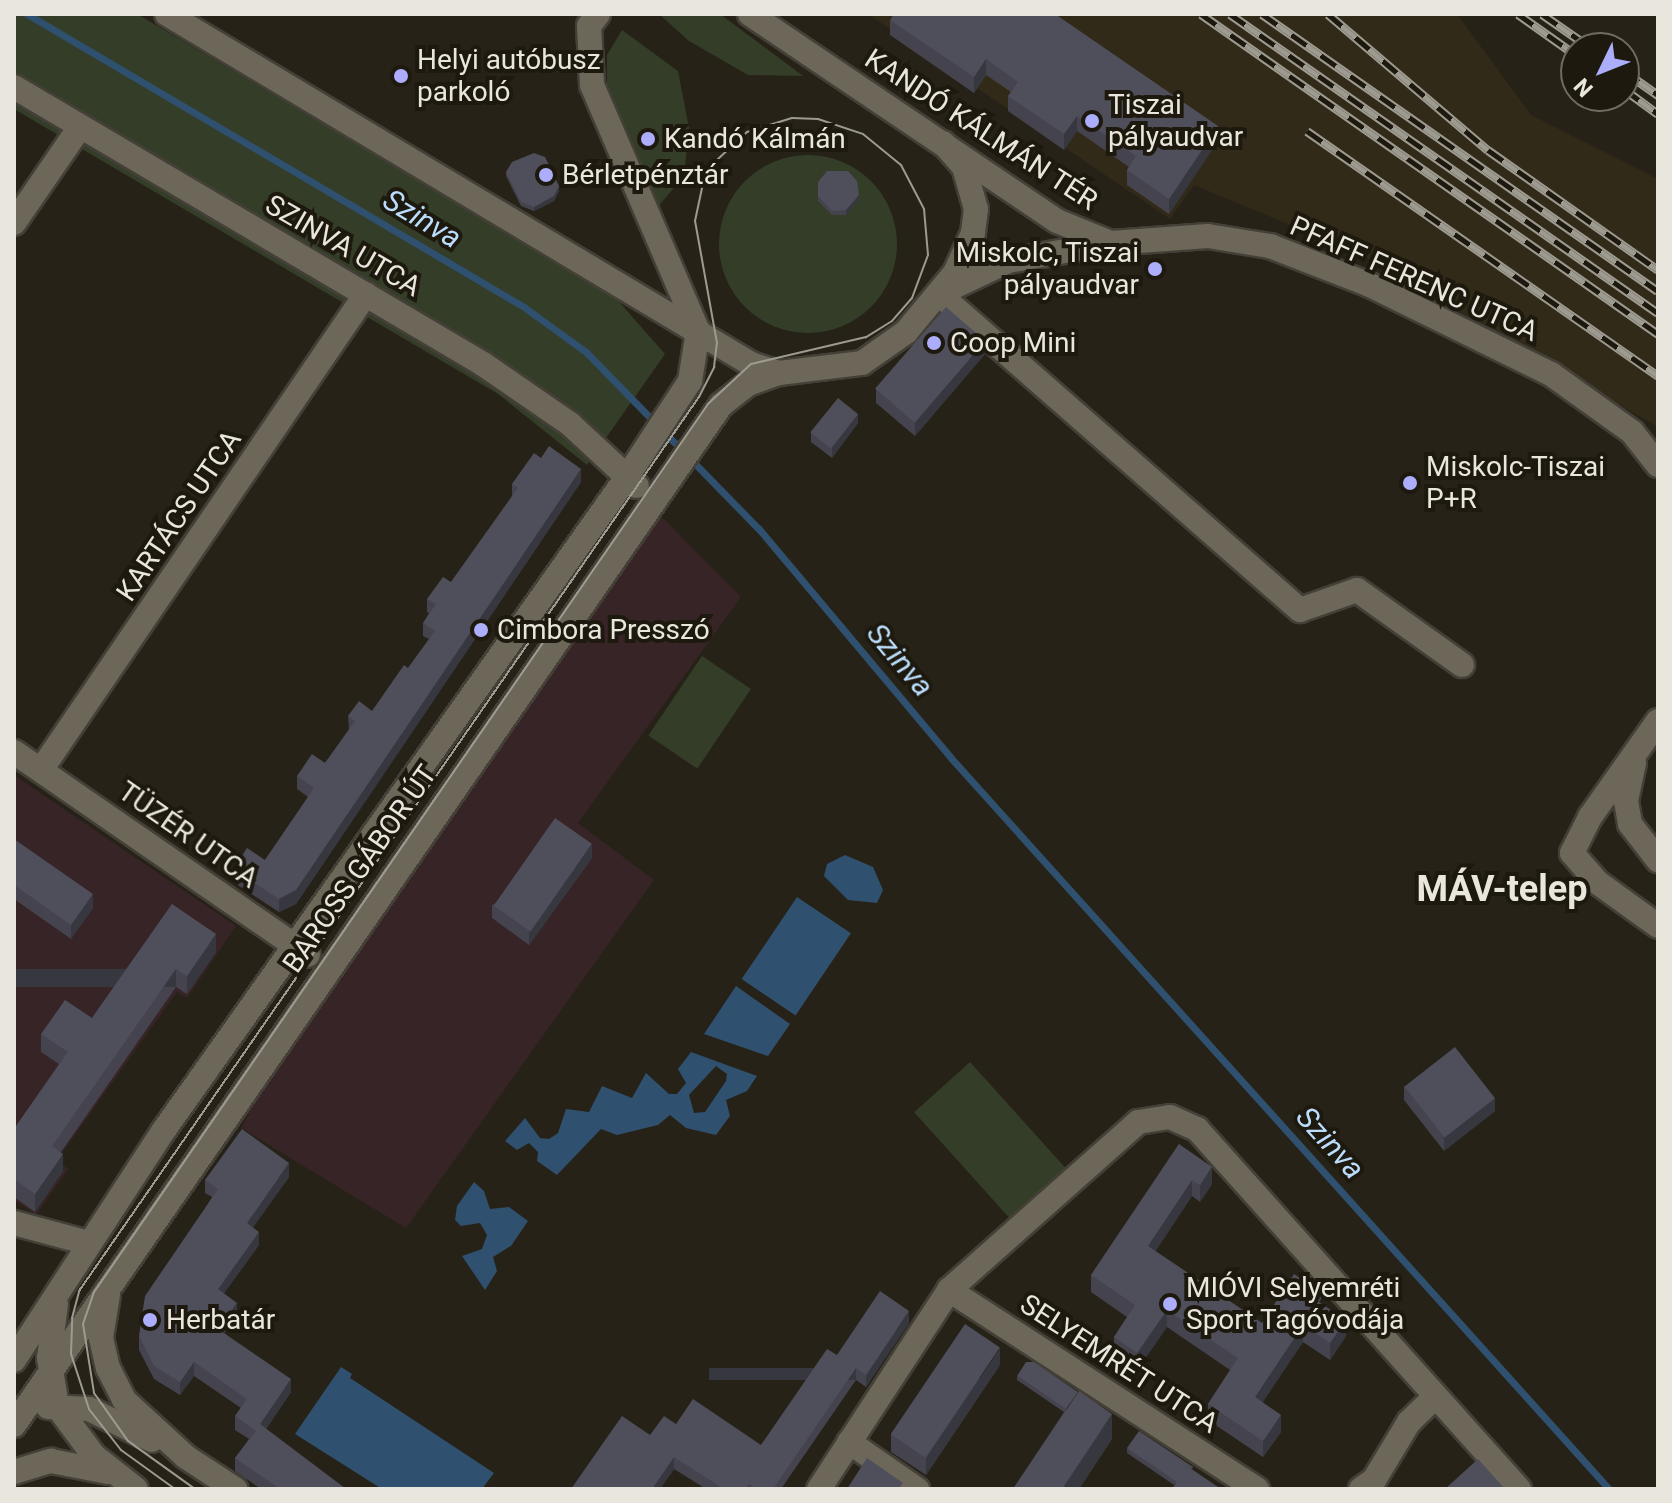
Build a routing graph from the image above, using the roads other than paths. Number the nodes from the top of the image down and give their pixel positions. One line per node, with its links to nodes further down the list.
1 (167, 14): 11 (street)
2 (598, 14): 11 (street)
3 (750, 14): 6 (street, KANDÓ KÁLMÁN TÉR)
4 (14, 87): 5 (street, SZINVA UTCA)
5 (80, 127): 7 (street); 9 (street, SZINVA UTCA)
6 (943, 143): 8 (street, KANDÓ KÁLMÁN TÉR); 10 (street)
7 (14, 223)
8 (1111, 243): 10 (street, KANDÓ KÁLMÁN TÉR); 13 (street, PFAFF FERENC UTCA)
9 (366, 294): 14 (street, SZINVA UTCA); 20 (street, KARTÁCS UTCA)
10 (939, 294): 12 (street); 16 (street)
11 (698, 331): 12 (street); 14 (street, BAROSS GÁBOR ÚT)
12 (779, 373): 15 (street, BAROSS GÁBOR ÚT)
13 (1658, 465)
14 (627, 477): 15 (street, SZINVA UTCA); 23 (street, BAROSS GÁBOR ÚT)
15 (653, 501): 24 (street, BAROSS GÁBOR ÚT)
16 (1462, 665)
17 (1658, 721): 19 (street)
18 (14, 752): 20 (street, TÜZÉR UTCA)
19 (1636, 757): 21 (street); 22 (street)
20 (41, 770): 23 (street, TÜZÉR UTCA)
21 (1658, 860)
22 (1658, 926)
23 (297, 947): 24 (street, TÜZÉR UTCA); 26 (street, BAROSS GÁBOR ÚT)
24 (327, 968): 27 (street, BAROSS GÁBOR ÚT)
25 (14, 1223): 26 (street)
26 (88, 1243): 28 (street, BAROSS GÁBOR ÚT)
27 (114, 1277): 31 (street, BAROSS GÁBOR ÚT); 36 (street)
28 (62, 1282): 30 (street, BAROSS GÁBOR ÚT); 31 (street)
29 (949, 1290): 32 (street); 35 (street); 43 (street, SELYEMRÉT UTCA)
30 (14, 1360)
31 (50, 1375): 33 (street); 34 (street, BAROSS GÁBOR ÚT)
32 (1434, 1398): 44 (street); 45 (street)
33 (57, 1406): 34 (street); 36 (street); 38 (street)
34 (17, 1415)
35 (849, 1442): 41 (street); 42 (street)
36 (186, 1457): 40 (street)
37 (14, 1472): 38 (street)
38 (114, 1474): 39 (street)
39 (136, 1489)
40 (235, 1489)
41 (819, 1489)
42 (917, 1489)
43 (1257, 1489)
44 (1361, 1489)
45 (1519, 1489)

